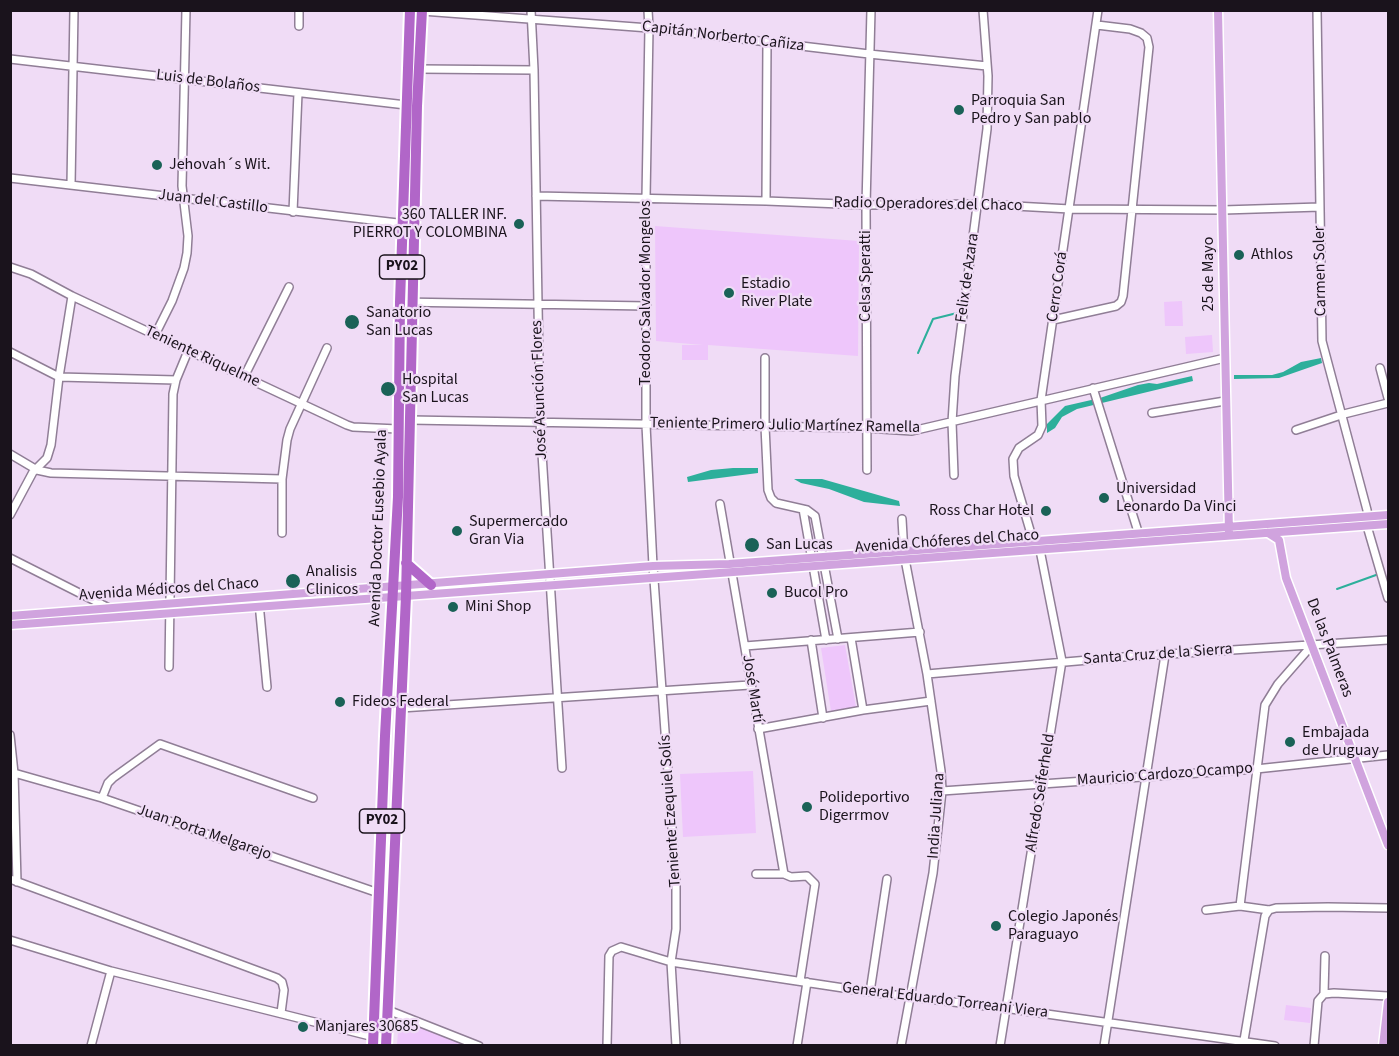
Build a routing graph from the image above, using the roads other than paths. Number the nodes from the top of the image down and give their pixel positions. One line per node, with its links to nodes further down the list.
1 (74, 10): 20 (street)
2 (186, 10): 23 (street)
3 (299, 10): 14 (street)
4 (410, 10): 25 (highway, Avenida Doctor Eusebio Ayala / PY02)
5 (648, 10): 15 (street, Teodoro Salvador Mongelos)
6 (872, 10): 17 (street, Celsa Speratti)
7 (983, 10): 19 (street, Felix de Azara)
8 (1098, 10): 13 (street, Cerro Corá)
9 (1218, 10): 37 (main road, 25 de Mayo)
10 (1317, 10): 34 (street, Carmen Soler)
11 (422, 11): 12 (street, Capitán Norberto Cañiza); 21 (highway, Avenida Doctor Eusebio Ayala / PY02)
12 (532, 14): 15 (street, Capitán Norberto Cañiza); 22 (street, José Asunción Flores)
13 (1097, 25): 35 (street, Cerro Corá); 36 (street)
14 (298, 26)
15 (650, 28): 16 (street, Capitán Norberto Cañiza); 29 (street, Teodoro Salvador Mongelos)
16 (767, 42): 17 (street, Capitán Norberto Cañiza); 31 (street)
17 (869, 54): 19 (street, Capitán Norberto Cañiza); 33 (street, Celsa Speratti)
18 (10, 59): 20 (street, Luis de Bolaños)
19 (987, 66): 32 (street, Felix de Azara)
20 (73, 67): 23 (street, Luis de Bolaños); 27 (street)
21 (419, 69): 22 (street); 39 (highway, Avenida Doctor Eusebio Ayala / PY02)
22 (534, 70): 28 (street, José Asunción Flores)
23 (184, 79): 24 (street, Luis de Bolaños); 30 (street)
24 (298, 93): 25 (street, Luis de Bolaños); 38 (street)
25 (406, 105): 39 (highway, Avenida Doctor Eusebio Ayala / PY02)
26 (10, 178): 27 (street, Juan del Castillo)
27 (71, 185): 30 (street, Juan del Castillo)
28 (536, 196): 29 (street, Radio Operadores del Chaco); 45 (street, José Asunción Flores)
29 (646, 198): 31 (street, Radio Operadores del Chaco); 46 (street, Teodoro Salvador Mongelos)
30 (183, 199): 38 (street, Juan del Castillo); 48 (street)
31 (766, 201): 33 (street, Radio Operadores del Chaco)
32 (978, 204): 33 (street, Radio Operadores del Chaco); 35 (street, Radio Operadores del Chaco); 68 (street, Felix de Azara)
33 (866, 205): 71 (street, Celsa Speratti)
34 (1320, 207): 37 (street, Radio Operadores del Chaco); 65 (street, Carmen Soler)
35 (1070, 209): 36 (street, Radio Operadores del Chaco); 47 (street, Cerro Corá)
36 (1132, 209): 37 (street, Radio Operadores del Chaco); 47 (street)
37 (1224, 210): 53 (main road, 25 de Mayo)
38 (293, 212): 39 (street, Juan del Castillo)
39 (409, 224): 43 (highway, Avenida Doctor Eusebio Ayala / PY02); 44 (highway, Avenida Doctor Eusebio Ayala / PY02)
40 (10, 267): 42 (street, Teniente Riquelme)
41 (289, 287): 56 (street)
42 (72, 296): 48 (street, Teniente Riquelme); 55 (street)
43 (412, 301): 44 (street); 45 (street); 66 (highway, Avenida Doctor Eusebio Ayala / PY02)
44 (400, 302): 72 (highway, Avenida Doctor Eusebio Ayala / PY02)
45 (538, 305): 46 (street); 67 (street, José Asunción Flores)
46 (647, 306): 69 (street, Teodoro Salvador Mongelos)
47 (1053, 320): 60 (street, Cerro Corá)
48 (155, 335): 50 (street, Teniente Riquelme)
49 (327, 348): 63 (street)
50 (188, 351): 56 (street, Teniente Riquelme); 57 (street)
51 (10, 352): 55 (street)
52 (765, 358): 70 (street)
53 (1225, 358): 58 (street, Teniente Primero Julio Martínez Ramella); 61 (main road, 25 de Mayo)
54 (1380, 368): 59 (street)
55 (59, 377): 57 (street); 75 (street)
56 (244, 377): 63 (street, Teniente Riquelme)
57 (176, 380): 78 (street)
58 (1093, 388): 60 (street, Teniente Primero Julio Martínez Ramella); 91 (street)
59 (1389, 398)
60 (1041, 400): 68 (street, Teniente Primero Julio Martínez Ramella); 94 (street, Cerro Corá)
61 (1225, 401): 64 (street); 82 (main road, 25 de Mayo)
62 (1389, 403): 65 (street)
63 (303, 404): 72 (street, Teniente Riquelme); 79 (street)
64 (1152, 413)
65 (1341, 416): 73 (street); 86 (street, Carmen Soler)
66 (410, 420): 67 (street, Teniente Primero Julio Martínez Ramella); 100 (highway, Avenida Doctor Eusebio Ayala / PY02)
67 (540, 422): 69 (street, Teniente Primero Julio Martínez Ramella); 105 (street, José Asunción Flores)
68 (952, 422): 71 (street, Teniente Primero Julio Martínez Ramella); 77 (street, Felix de Azara)
69 (646, 425): 70 (street, Teniente Primero Julio Martínez Ramella); 101 (street, Teodoro Salvador Mongelos)
70 (765, 426): 71 (street, Teniente Primero Julio Martínez Ramella); 81 (street)
71 (866, 428): 76 (street, Celsa Speratti)
72 (398, 429): 109 (highway, Avenida Doctor Eusebio Ayala / PY02)
73 (1296, 430)
74 (10, 454): 75 (street)
75 (37, 470): 78 (street); 83 (street)
76 (867, 470)
77 (954, 475)
78 (172, 476): 79 (street); 112 (street)
79 (282, 479): 90 (street)
80 (720, 504): 103 (street, José Martí)
81 (803, 509): 96 (street); 98 (street)
82 (1228, 513): 87 (main road); 89 (main road, 25 de Mayo)
83 (10, 515)
84 (1389, 515): 86 (main road, Avenida Chóferes del Chaco)
85 (902, 519): 95 (street)
86 (1368, 521): 87 (main road, Avenida Chóferes del Chaco); 88 (main road, Avenida Chóferes del Chaco); 92 (main road, Avenida Chóferes del Chaco); 110 (street, Carmen Soler)
87 (1284, 524): 89 (main road, Avenida Chóferes del Chaco)
88 (1389, 524)
89 (1231, 530): 91 (main road, Avenida Chóferes del Chaco); 92 (main road, Avenida Chóferes del Chaco); 93 (main road, Avenida Chóferes del Chaco)
90 (282, 532)
91 (1138, 533): 93 (street); 94 (main road, Avenida Chóferes del Chaco)
92 (1268, 533): 123 (main road, De las Palmeras)
93 (1141, 543): 94 (main road, Avenida Chóferes del Chaco)
94 (1036, 545): 95 (main road, Avenida Chóferes del Chaco); 99 (main road, Avenida Chóferes del Chaco); 126 (street, Alfredo Seiferheld)
95 (904, 550): 96 (main road, Avenida Chóferes del Chaco); 99 (street, India Juliana)
96 (823, 557): 98 (main road, Avenida Chóferes del Chaco); 102 (street)
97 (10, 558): 113 (street)
98 (811, 558): 103 (main road, Avenida Chóferes del Chaco); 104 (street)
99 (905, 560): 102 (main road, Avenida Chóferes del Chaco); 117 (street, India Juliana)
100 (406, 563): 107 (highway); 109 (highway, Avenida Doctor Eusebio Ayala / PY02)
101 (653, 566): 103 (main road, Avenida Chóferes del Chaco); 105 (main road, Avenida Chóferes del Chaco); 106 (street, Teodoro Salvador Mongelos)
102 (824, 567): 104 (main road, Avenida Chóferes del Chaco); 119 (street)
103 (730, 568): 104 (main road, Avenida Chóferes del Chaco); 106 (main road, Avenida Chóferes del Chaco); 124 (street, José Martí)
104 (813, 568): 122 (street)
105 (549, 575): 107 (main road, Avenida Chóferes del Chaco); 108 (street, José Asunción Flores)
106 (655, 576): 108 (main road, Avenida Chóferes del Chaco); 131 (street, Teniente Ezequiel Solís)
107 (430, 585): 109 (main road, Avenida Chóferes del Chaco)
108 (550, 585): 109 (main road, Avenida Chóferes del Chaco); 132 (street, José Asunción Flores)
109 (400, 592): 111 (main road, Avenida Médicos del Chaco); 134 (highway, Avenida Doctor Eusebio Ayala / PY02); 149 (highway, Avenida Doctor Eusebio Ayala / PY02)
110 (1389, 598)
111 (259, 602): 112 (main road, Avenida Médicos del Chaco); 114 (main road, Avenida Médicos del Chaco); 130 (street)
112 (169, 604): 113 (main road, Avenida Médicos del Chaco); 114 (street)
113 (112, 613): 114 (main road, Avenida Médicos del Chaco); 115 (main road, Avenida Médicos del Chaco); 116 (main road, Avenida Médicos del Chaco)
114 (169, 614): 127 (street)
115 (10, 616)
116 (10, 625)
117 (920, 632): 118 (street); 128 (street, India Juliana)
118 (851, 638): 119 (street); 135 (street)
119 (838, 639): 122 (street)
120 (1389, 639): 123 (street, Santa Cruz de la Sierra)
121 (811, 640): 122 (street); 124 (street); 136 (street)
122 (826, 640)
123 (1313, 644): 125 (street, Santa Cruz de la Sierra); 140 (main road, De las Palmeras); 142 (street)
124 (745, 646): 129 (street, José Martí)
125 (1165, 655): 126 (street, Santa Cruz de la Sierra); 144 (street)
126 (1062, 662): 128 (street, Santa Cruz de la Sierra); 145 (street, Alfredo Seiferheld)
127 (169, 667)
128 (927, 674): 133 (street, India Juliana)
129 (750, 685): 131 (street); 137 (street, José Martí)
130 (267, 687)
131 (664, 690): 132 (street); 164 (street, Teniente Ezequiel Solís)
132 (559, 699): 134 (street); 141 (street, José Asunción Flores)
133 (931, 701): 135 (street); 146 (street, India Juliana)
134 (401, 708): 150 (highway, Avenida Doctor Eusebio Ayala / PY02)
135 (863, 710): 136 (street)
136 (823, 718): 137 (street)
137 (758, 729): 153 (street, José Martí)
138 (11, 737): 143 (street)
139 (1389, 755): 140 (street, Mauricio Cardozo Ocampo)
140 (1353, 758): 142 (street, Mauricio Cardozo Ocampo); 151 (main road, De las Palmeras)
141 (562, 768)
142 (1256, 769): 144 (street, Mauricio Cardozo Ocampo); 158 (street)
143 (14, 773): 147 (street, Juan Porta Melgarejo); 155 (street)
144 (1147, 776): 145 (street, Mauricio Cardozo Ocampo); 176 (street)
145 (1043, 783): 146 (street, Mauricio Cardozo Ocampo); 173 (street, Alfredo Seiferheld)
146 (942, 791): 170 (street, India Juliana)
147 (102, 798): 148 (street); 156 (street, Juan Porta Melgarejo)
148 (313, 798)
149 (382, 821): 150 (highway); 156 (highway, Avenida Doctor Eusebio Ayala / PY02)
150 (396, 823): 157 (highway, Avenida Doctor Eusebio Ayala / PY02)
151 (1389, 845)
152 (756, 874): 153 (street)
153 (784, 874): 166 (street)
154 (887, 879): 167 (street)
155 (14, 880): 175 (street)
156 (380, 893): 157 (street, Juan Porta Melgarejo); 172 (highway, Avenida Doctor Eusebio Ayala / PY02)
157 (393, 898): 174 (highway, Avenida Doctor Eusebio Ayala / PY02)
158 (1240, 906): 160 (street); 161 (street)
159 (1389, 908): 161 (street)
160 (1206, 910)
161 (1269, 910): 179 (street)
162 (10, 940): 165 (street)
163 (1324, 956): 168 (street)
164 (671, 962): 166 (street, General Eduardo Torreani Viera); 182 (street, General Eduardo Torreani Viera); 183 (street, Teniente Ezequiel Solís)
165 (111, 971): 175 (street); 180 (street)
166 (804, 982): 167 (street, General Eduardo Torreani Viera); 184 (street)
167 (870, 992): 170 (street, General Eduardo Torreani Viera)
168 (1324, 994): 169 (street); 189 (street)
169 (1389, 996)
170 (911, 997): 173 (street, General Eduardo Torreani Viera); 185 (street, India Juliana)
171 (1389, 1002): 190 (main road)
172 (375, 1005): 174 (street); 177 (highway, Avenida Doctor Eusebio Ayala / PY02)
173 (1006, 1008): 176 (street, General Eduardo Torreani Viera); 186 (street, Alfredo Seiferheld)
174 (388, 1010): 178 (highway, Avenida Doctor Eusebio Ayala / PY02); 181 (street)
175 (281, 1013): 177 (street)
176 (1108, 1023): 179 (street, General Eduardo Torreani Viera); 187 (street)
177 (374, 1041): 178 (street)
178 (386, 1043)
179 (1244, 1043): 188 (street, General Eduardo Torreani Viera)
180 (90, 1046)
181 (479, 1046)
182 (607, 1046)
183 (676, 1046)
184 (797, 1046)
185 (902, 1046)
186 (1000, 1046)
187 (1104, 1046)
188 (1275, 1046)
189 (1314, 1046)
190 (1383, 1046)

